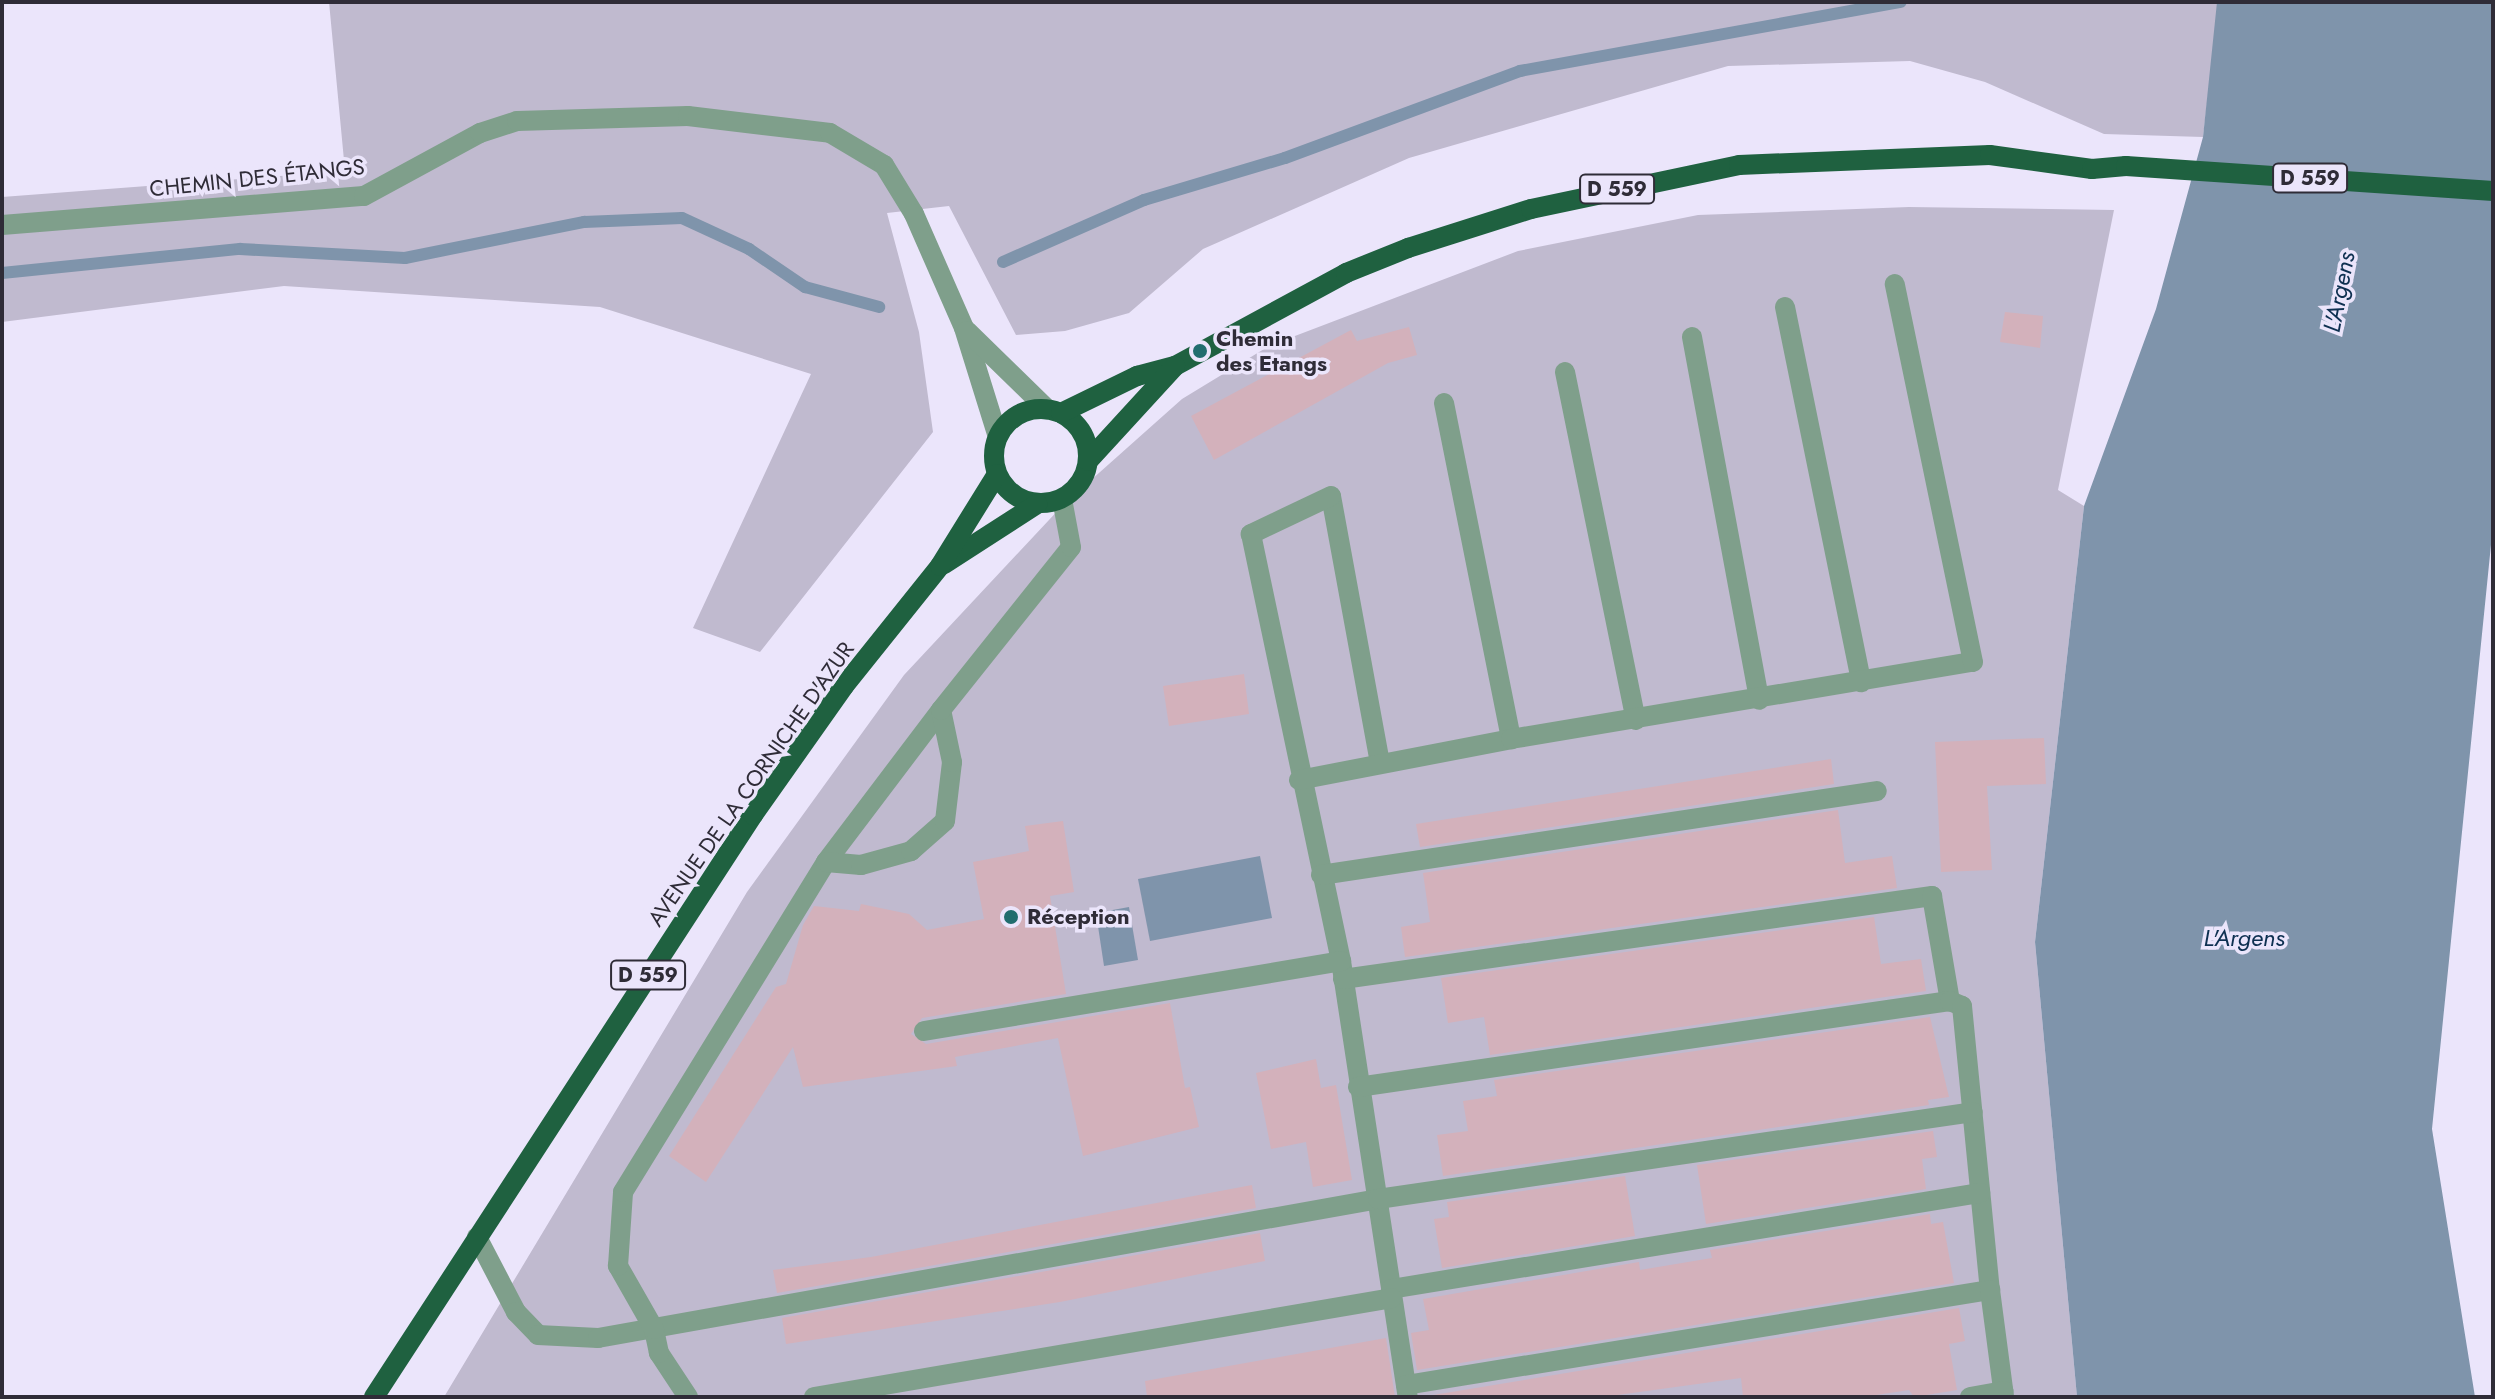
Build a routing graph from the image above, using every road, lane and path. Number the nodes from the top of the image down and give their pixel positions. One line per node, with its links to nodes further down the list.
1 (2493, 191): 7 (main road, D 559)
2 (2, 225): 5 (street, CHEMIN DES ÉTANGS)
3 (1895, 284): 17 (street)
4 (1785, 307): 17 (street)
5 (964, 328): 10 (street, CHEMIN DES ÉTANGS); 11 (street, CHEMIN DES ÉTANGS)
6 (1692, 337): 18 (street)
7 (1175, 366): 10 (main road, D 559); 12 (main road, D 559)
8 (1565, 372): 20 (street)
9 (1444, 403): 21 (street)
10 (1054, 411): 11 (main road); 12 (main road)
11 (998, 437): 13 (main road)
12 (1088, 461): 14 (main road)
13 (997, 474): 15 (main road); 16 (main road, AVENUE DE LA CORNICHE D'AZUR / D 559)
14 (1062, 499): 15 (main road); 19 (street)
15 (1037, 504): 16 (main road, AVENUE DE LA CORNICHE D'AZUR / D 559)
16 (940, 566): 34 (main road, AVENUE DE LA CORNICHE D'AZUR / D 559)
17 (1861, 682): 18 (street)
18 (1759, 700): 20 (street)
19 (941, 710): 25 (street); 25 (street)
20 (1636, 720): 21 (street)
21 (1511, 739): 22 (street)
22 (1380, 763): 23 (street); 23 (street)
23 (1299, 780): 26 (street)
24 (1877, 791): 26 (street)
25 (826, 862): 37 (street)
26 (1321, 875): 27 (street)
27 (1342, 970): 28 (street); 29 (street); 30 (street)
28 (1950, 1001): 30 (street); 31 (street)
29 (924, 1031)
30 (1358, 1087): 33 (street)
31 (1973, 1112): 32 (street); 33 (street)
32 (1980, 1193): 35 (street); 36 (street)
33 (1378, 1199): 36 (street); 37 (street)
34 (477, 1237): 37 (street); 40 (main road, AVENUE DE LA CORNICHE D'AZUR / D 559)
35 (1990, 1290): 38 (street); 39 (street)
36 (1392, 1293): 38 (street); 42 (street)
37 (654, 1329): 41 (street)
38 (1407, 1391)
39 (2003, 1394): 43 (street)
40 (374, 1397)
41 (688, 1397)
42 (814, 1397)
43 (1970, 1397)

